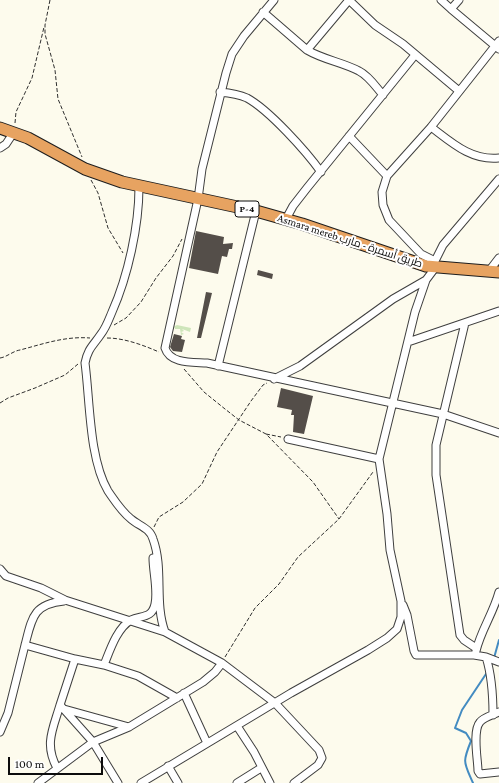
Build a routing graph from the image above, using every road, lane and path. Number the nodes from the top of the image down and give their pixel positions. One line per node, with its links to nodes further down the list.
1 (50, 0): 8 (path)
2 (274, 0): 7 (street)
3 (349, 0): 10 (street); 11 (street)
4 (441, 0): 6 (street)
5 (459, 0): 6 (street)
6 (452, 9): 9 (street)
7 (263, 12): 10 (street); 13 (street)
8 (45, 25): 17 (path); 20 (path)
9 (498, 46): 12 (street)
10 (307, 50): 14 (street)
11 (416, 55): 12 (street); 14 (street)
12 (459, 91): 15 (street)
13 (220, 92): 23 (street); 27 (street)
14 (383, 96): 18 (street)
15 (431, 126): 21 (street); 24 (street)
16 (0, 128): 17 (highway, Asmara mereb طريق أسمرة - مارب / P-4)
17 (14, 132): 19 (street); 22 (highway, Asmara mereb طريق أسمرة - مارب / P-4)
18 (349, 136): 23 (street); 24 (street)
19 (0, 148)
20 (82, 158)
21 (499, 158)
22 (84, 169): 26 (highway, Asmara mereb طريق أسمرة - مارب / P-4); 33 (path)
23 (322, 172): 29 (street)
24 (387, 176): 32 (street)
25 (499, 179): 32 (street)
26 (139, 187): 27 (highway, Asmara mereb طريق أسمرة - مارب / P-4); 33 (street)
27 (198, 199): 28 (highway, Asmara mereb طريق أسمرة - مارب / P-4); 41 (street)
28 (256, 211): 29 (highway, Asmara mereb طريق أسمرة - مارب / P-4); 43 (street)
29 (286, 219): 32 (highway, Asmara mereb طريق أسمرة - مارب / P-4)
30 (185, 234): 38 (path)
31 (499, 258): 34 (street)
32 (435, 264): 34 (highway, Asmara mereb طريق أسمرة - مارب / P-4); 35 (street)
33 (126, 270): 38 (street)
34 (494, 272)
35 (426, 280): 39 (street); 44 (street)
36 (499, 311): 37 (street)
37 (465, 323): 39 (street); 47 (street)
38 (99, 337): 40 (path); 41 (path); 54 (street)
39 (408, 342): 46 (street)
40 (0, 358)
41 (174, 359): 43 (street); 48 (path)
42 (78, 363): 45 (path)
43 (218, 366): 44 (street)
44 (274, 379): 46 (street); 48 (path)
45 (0, 403)
46 (392, 404): 47 (street); 52 (street)
47 (442, 414): 49 (street); 62 (street)
48 (239, 420): 50 (path); 54 (path)
49 (499, 433)
50 (266, 434): 51 (path); 53 (path)
51 (288, 439): 52 (street)
52 (379, 461): 53 (path); 58 (street)
53 (340, 519): 67 (path)
54 (153, 539): 59 (street); 60 (street)
55 (0, 569): 57 (street)
56 (499, 592): 62 (street)
57 (65, 600): 59 (street); 61 (street)
58 (401, 601): 63 (street); 71 (street)
59 (132, 620): 60 (street); 68 (street)
60 (165, 632): 67 (street)
61 (26, 645): 65 (street); 76 (street)
62 (476, 648): 63 (street)
63 (474, 655): 64 (street)
64 (486, 657): 66 (street); 73 (street)
65 (75, 659): 68 (street); 72 (street)
66 (499, 662)
67 (222, 663): 69 (street); 71 (street)
68 (104, 665): 70 (street)
69 (184, 694): 70 (street); 78 (street)
70 (177, 698): 75 (street)
71 (275, 703): 74 (street); 89 (street)
72 (62, 707): 75 (street); 77 (street); 80 (street)
73 (496, 713): 82 (street)
74 (236, 726): 78 (street); 81 (street)
75 (129, 727): 77 (street)
76 (0, 732)
77 (93, 742): 80 (street); 84 (street)
78 (207, 743): 79 (street)
79 (168, 766): 85 (street); 86 (street)
80 (57, 768): 83 (street)
81 (261, 768): 87 (street); 88 (street)
82 (499, 772)
83 (38, 783)
84 (118, 783)
85 (141, 783)
86 (178, 783)
87 (237, 783)
88 (270, 783)
89 (294, 783)

